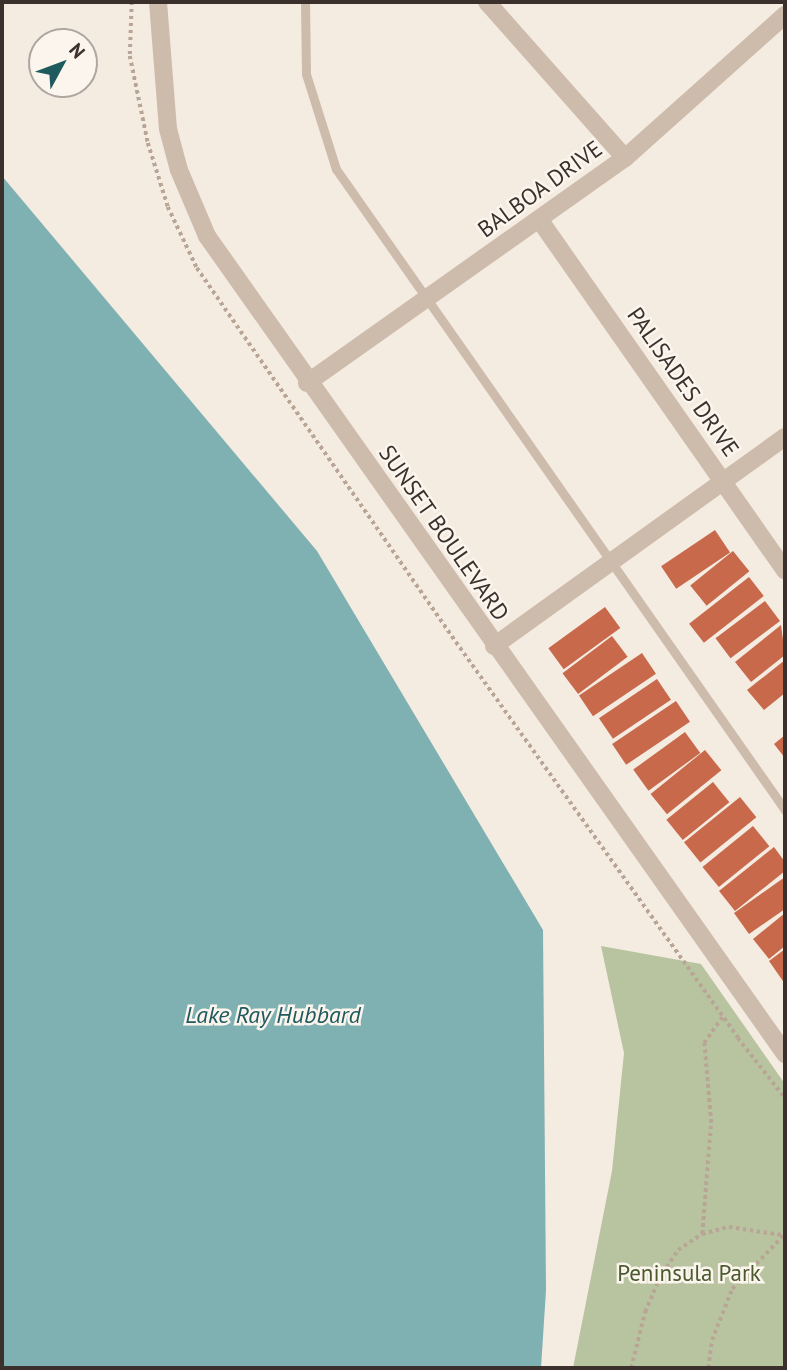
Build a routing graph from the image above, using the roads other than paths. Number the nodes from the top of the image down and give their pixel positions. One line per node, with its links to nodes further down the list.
1 (158, 2): 8 (street, SUNSET BOULEVARD)
2 (304, 2): 7 (lane)
3 (487, 2): 5 (street)
4 (785, 15): 5 (street, BALBOA DRIVE)
5 (625, 158): 6 (street, BALBOA DRIVE)
6 (541, 222): 7 (street, BALBOA DRIVE); 10 (street, PALISADES DRIVE)
7 (426, 300): 8 (street, BALBOA DRIVE); 11 (lane)
8 (307, 383): 13 (street, SUNSET BOULEVARD)
9 (785, 437): 10 (street)
10 (724, 484): 11 (street); 12 (street, PALISADES DRIVE)
11 (612, 564): 13 (street); 14 (lane)
12 (785, 571)
13 (494, 646): 15 (street, SUNSET BOULEVARD)
14 (785, 810)
15 (785, 1054)

